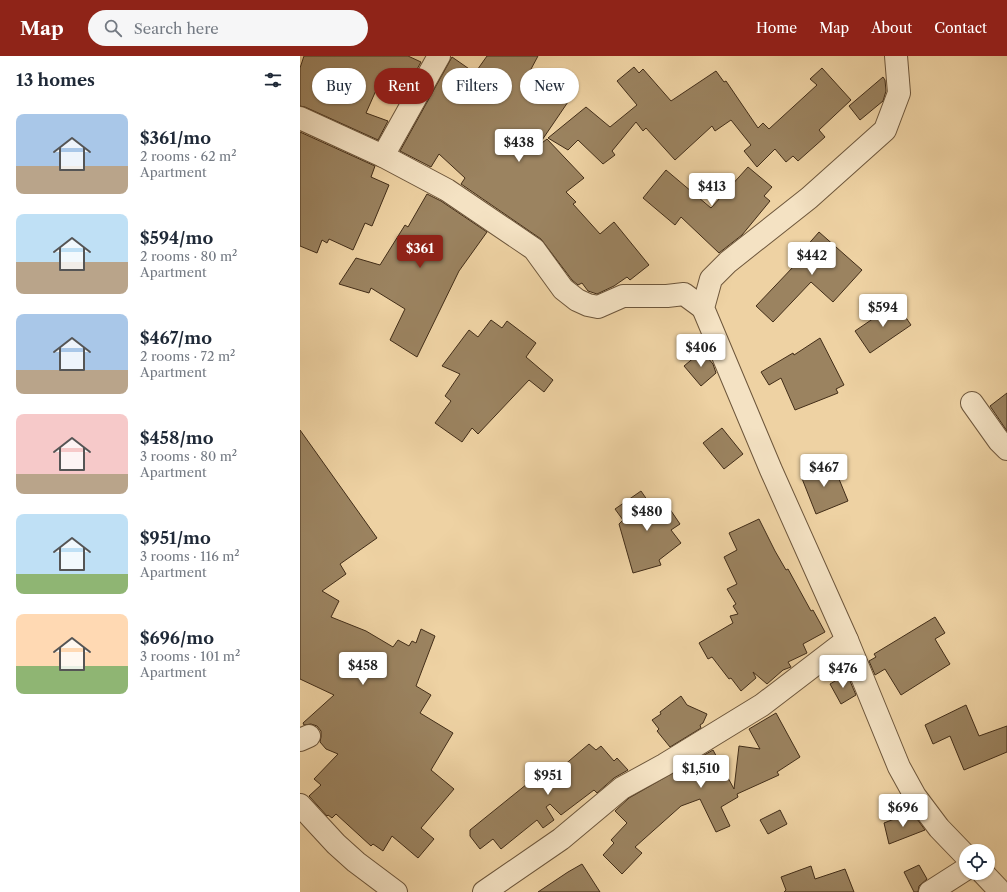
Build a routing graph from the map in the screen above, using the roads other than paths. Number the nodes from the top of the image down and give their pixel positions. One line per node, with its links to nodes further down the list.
1 (440, 56): 4 (street)
2 (896, 56): 5 (street)
3 (300, 118): 4 (street)
4 (383, 156): 5 (street)
5 (703, 308): 8 (street)
6 (972, 403): 7 (street)
7 (1007, 449)
8 (847, 640): 10 (street); 14 (street)
9 (300, 805): 13 (street)
10 (959, 849)
11 (959, 873): 15 (street)
12 (990, 880): 16 (street)
13 (396, 892)
14 (484, 892)
15 (930, 892)
16 (1001, 892)

